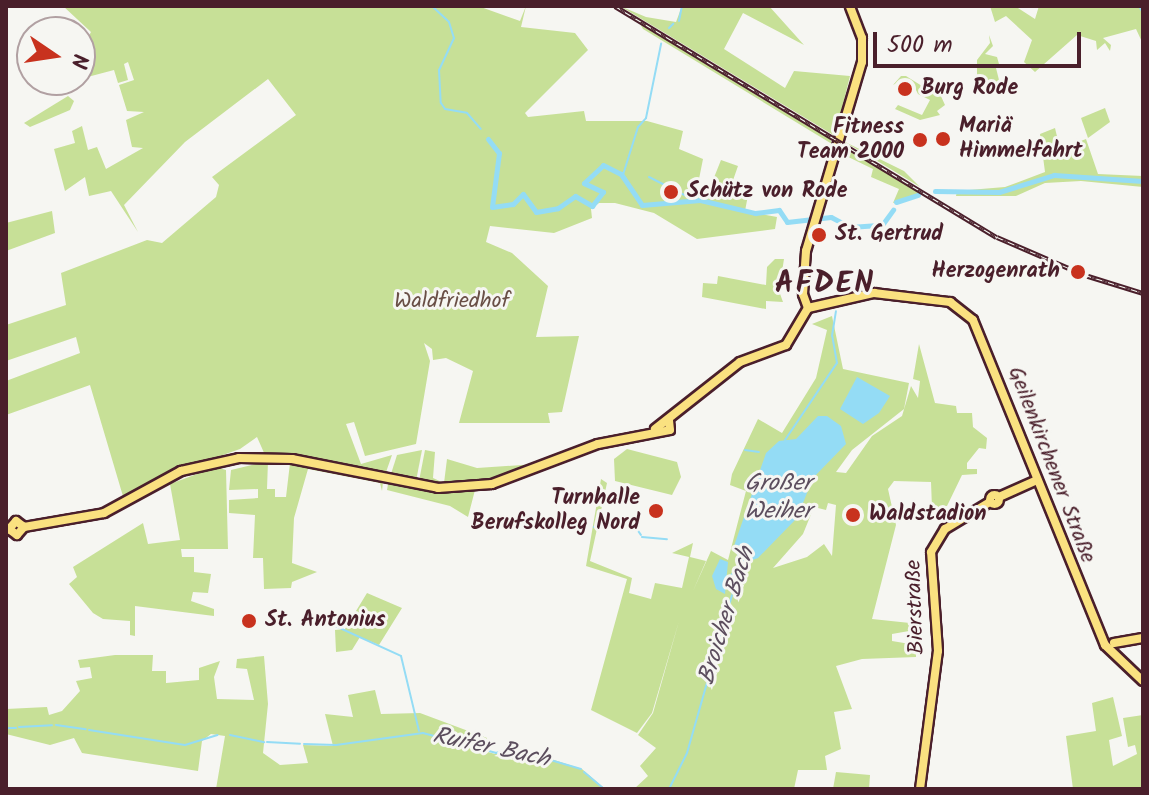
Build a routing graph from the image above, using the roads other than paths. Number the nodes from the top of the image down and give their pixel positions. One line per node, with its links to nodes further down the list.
1 (850, 6): 2 (main road)
2 (804, 297): 3 (main road); 4 (main road); 5 (main road)
3 (822, 303): 4 (main road); 6 (main road, Geilenkirchener Straße)
4 (808, 308): 5 (main road)
5 (801, 318): 7 (main road)
6 (1037, 480): 9 (main road, Geilenkirchener Straße); 11 (main road, Bierstraße)
7 (8, 529)
8 (1143, 638): 9 (main road)
9 (1111, 643): 10 (main road, Geilenkirchener Straße)
10 (1143, 681)
11 (920, 789)

